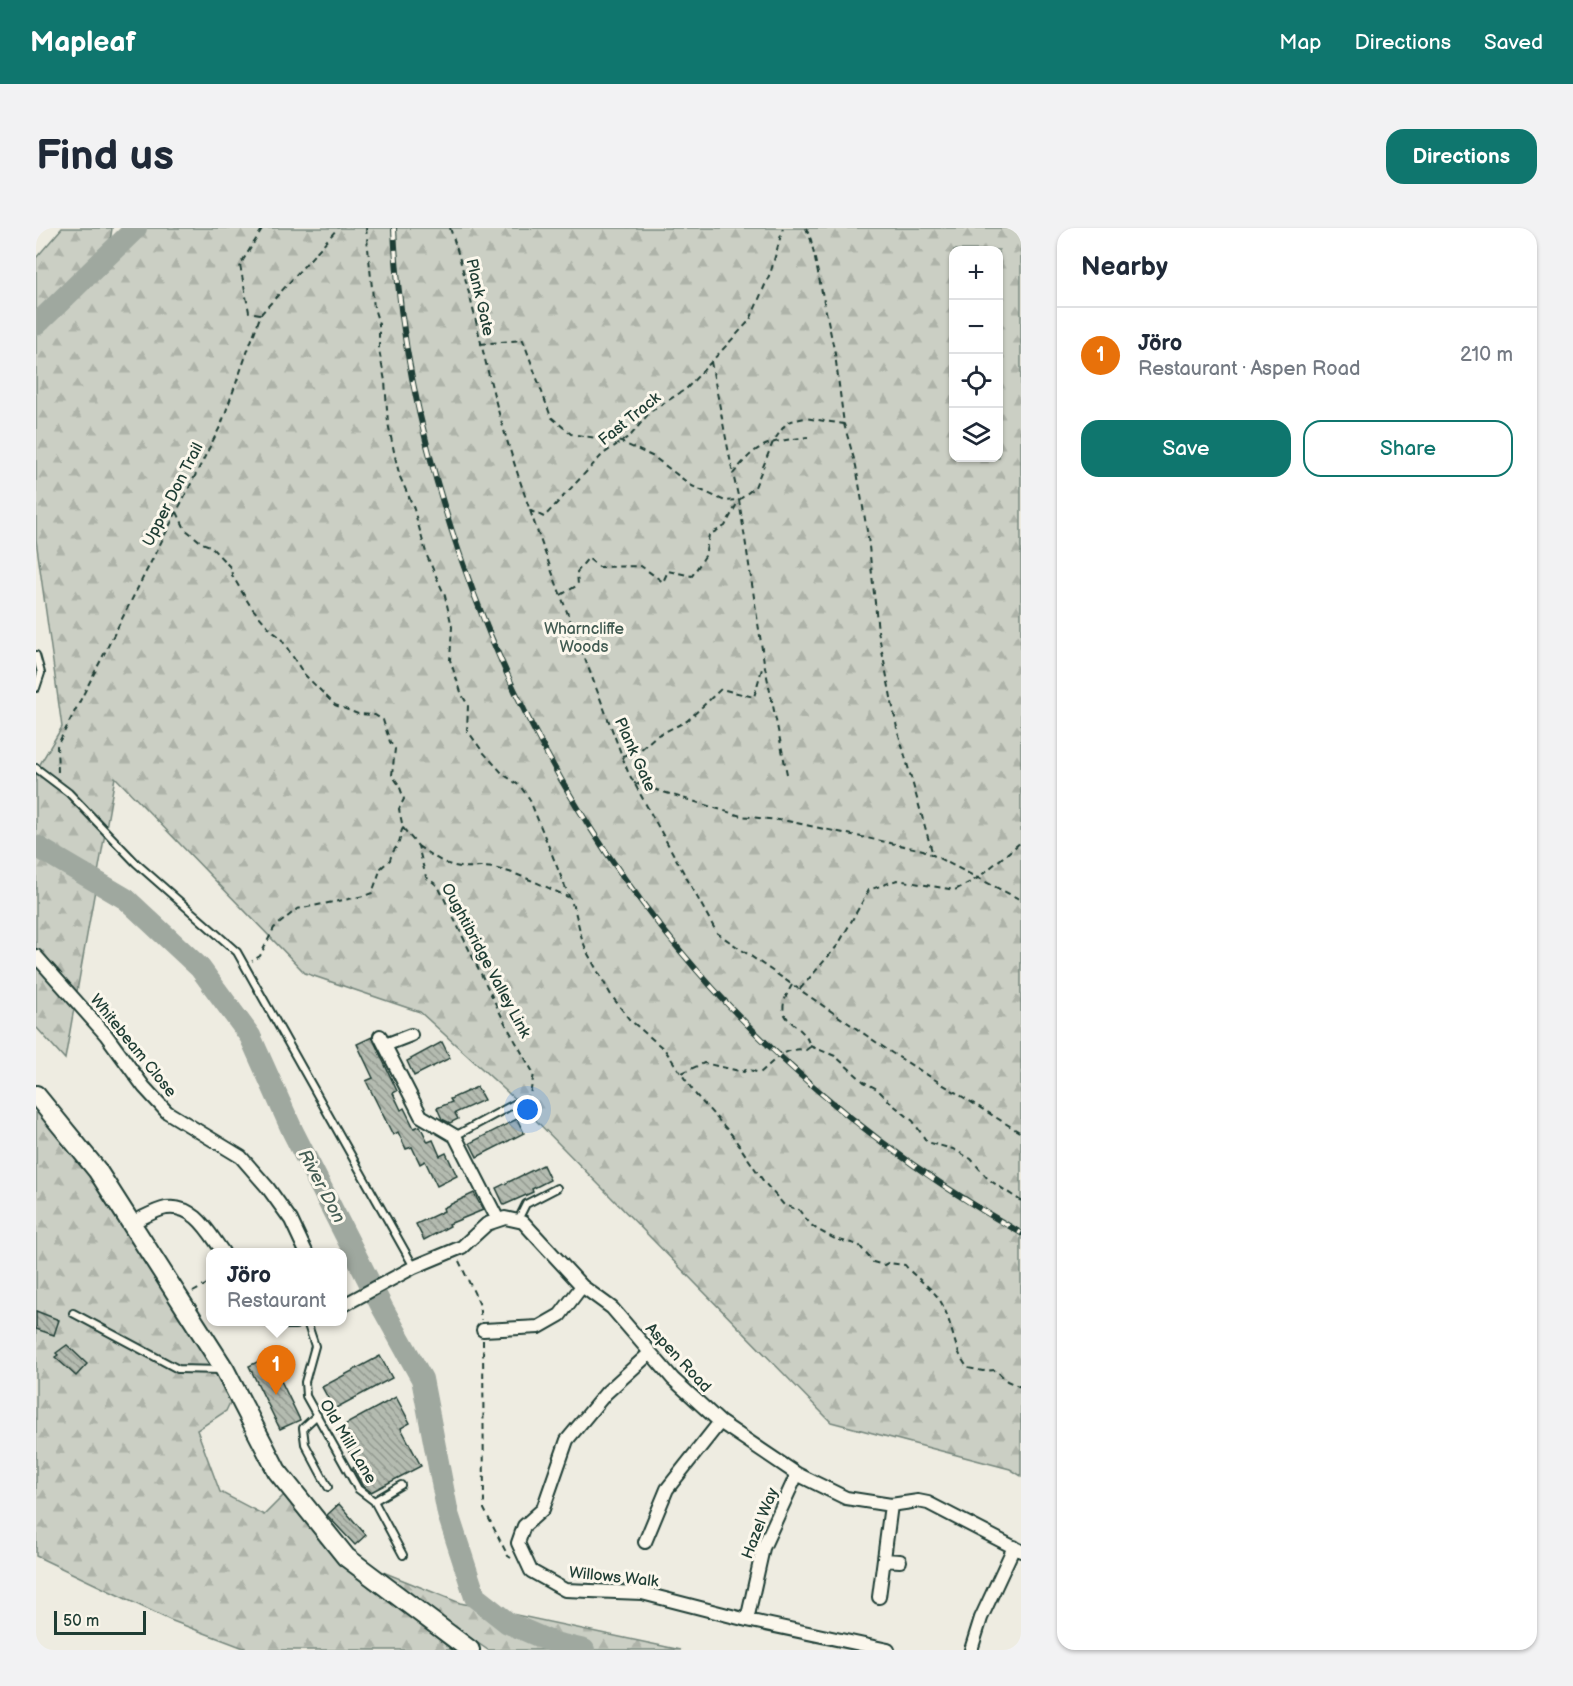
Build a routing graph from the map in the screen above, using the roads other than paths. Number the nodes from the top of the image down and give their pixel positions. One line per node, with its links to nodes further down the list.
1 (36, 655): 2 (lane)
2 (36, 688)
3 (36, 768): 15 (lane)
4 (36, 956): 14 (street, Whitebeam Close)
5 (411, 1035): 8 (street)
6 (36, 1095): 12 (main road)
7 (518, 1102): 8 (lane)
8 (455, 1136): 10 (street)
9 (557, 1188): 11 (lane)
10 (498, 1220): 11 (street); 15 (street)
11 (518, 1221): 16 (street, Aspen Road)
12 (131, 1223): 13 (street); 22 (main road)
13 (220, 1248)
14 (304, 1248)
15 (410, 1269): 17 (street)
16 (582, 1286): 20 (street); 21 (street, Aspen Road)
17 (347, 1304)
18 (73, 1313): 22 (lane)
19 (308, 1326): 23 (lane, Old Mill Lane)
20 (483, 1330)
21 (650, 1353): 24 (street, Aspen Road); 36 (street, Willows Walk)
22 (225, 1370): 37 (main road)
23 (317, 1415): 27 (lane); 28 (lane, Old Mill Lane)
24 (720, 1422): 25 (street, Aspen Road); 30 (street)
25 (797, 1474): 29 (street, Aspen Road); 36 (street, Hazel Way)
26 (401, 1485): 28 (lane, Old Mill Lane)
27 (328, 1487)
28 (375, 1501): 32 (lane, Old Mill Lane)
29 (891, 1505): 31 (street, Aspen Road); 33 (street)
30 (645, 1542)
31 (1017, 1549): 39 (street)
32 (403, 1555)
33 (885, 1560): 34 (street); 35 (street)
34 (900, 1561)
35 (879, 1597)
36 (747, 1620): 38 (street, Willows Walk)
37 (470, 1650)
38 (888, 1650)
39 (971, 1650)

